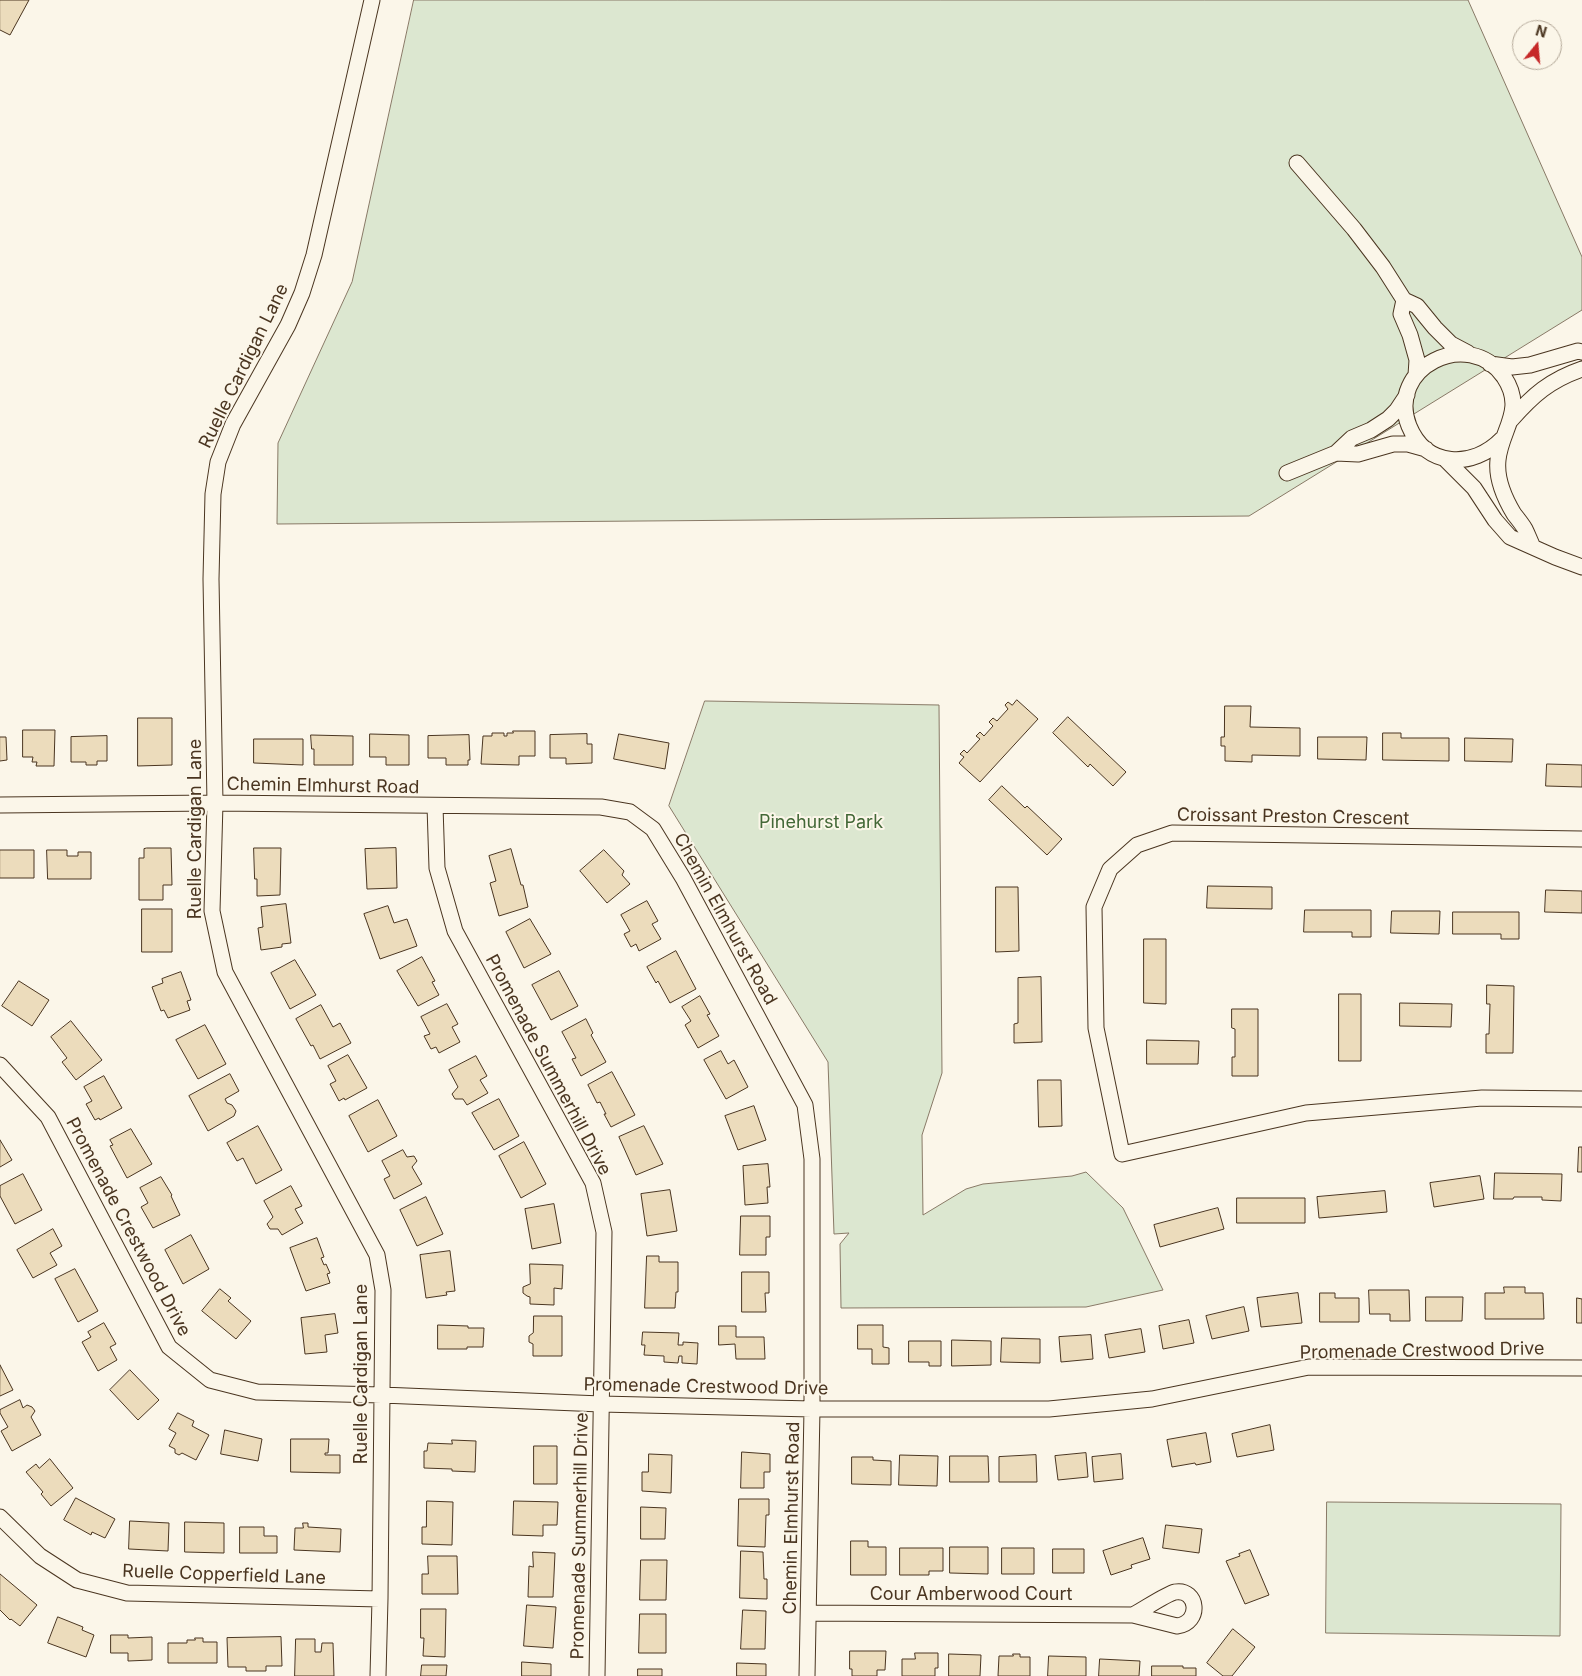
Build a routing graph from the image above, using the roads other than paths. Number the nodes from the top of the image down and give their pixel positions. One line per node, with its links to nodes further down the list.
1 (372, 0): 18 (street, Ruelle Cardigan Lane)
2 (1297, 163): 3 (street)
3 (1404, 300): 5 (street); 8 (street)
4 (1582, 352): 6 (street)
5 (1471, 355): 6 (street); 8 (street)
6 (1490, 364): 10 (street)
7 (1582, 369): 10 (street)
8 (1416, 375): 9 (street)
9 (1407, 394): 12 (street); 13 (street)
10 (1511, 420): 11 (street)
11 (1502, 439): 14 (street); 16 (street)
12 (1426, 449): 13 (street); 14 (street)
13 (1336, 453): 15 (street)
14 (1445, 459): 16 (street)
15 (1287, 473)
16 (1533, 547): 17 (street)
17 (1582, 567)
18 (215, 804): 19 (street, Chemin Elmhurst Road); 20 (street, Chemin Elmhurst Road); 25 (street, Ruelle Cardigan Lane)
19 (0, 805)
20 (435, 806): 26 (street, Promenade Summerhill Drive); 27 (street, Chemin Elmhurst Road)
21 (1582, 839): 23 (street, Croissant Preston Crescent)
22 (0, 1065): 25 (street, Promenade Crestwood Drive)
23 (1582, 1099)
24 (1582, 1368): 27 (street, Promenade Crestwood Drive)
25 (382, 1395): 26 (street, Promenade Crestwood Drive); 29 (street, Ruelle Cardigan Lane)
26 (601, 1404): 27 (street, Promenade Crestwood Drive); 33 (street, Promenade Summerhill Drive)
27 (812, 1408): 30 (street, Chemin Elmhurst Road)
28 (0, 1517): 29 (street, Ruelle Copperfield Lane)
29 (380, 1599): 32 (street, Ruelle Cardigan Lane)
30 (809, 1613): 31 (street, Cour Amberwood Court); 34 (street, Chemin Elmhurst Road)
31 (1133, 1615)
32 (378, 1676)
33 (597, 1676)
34 (807, 1676)

